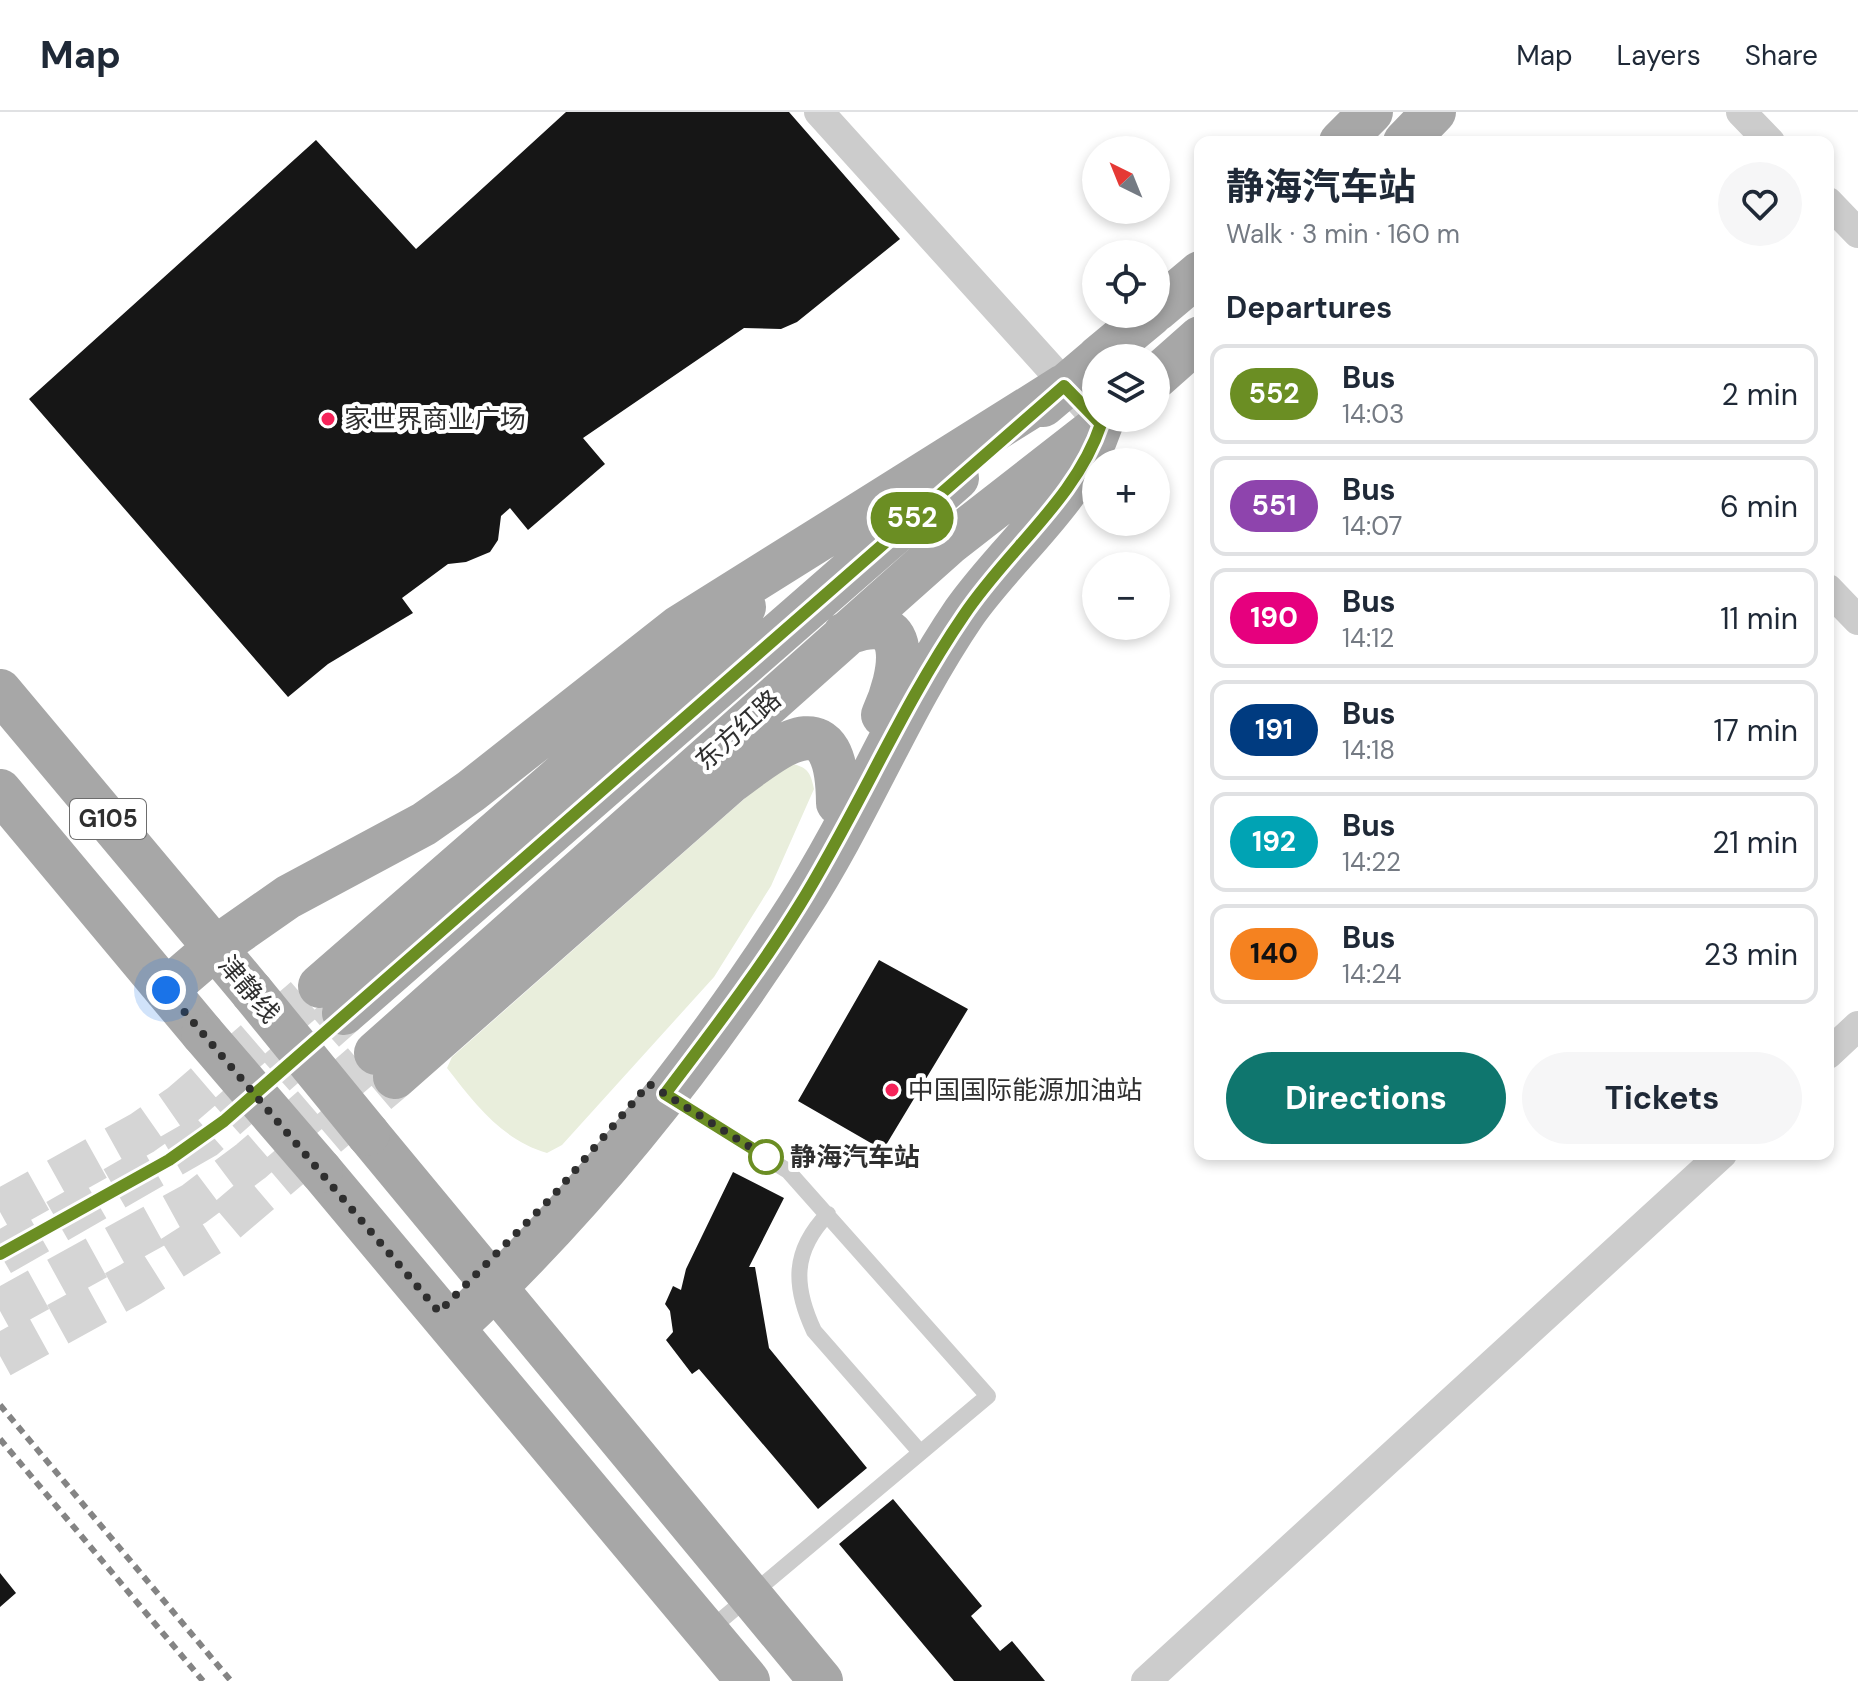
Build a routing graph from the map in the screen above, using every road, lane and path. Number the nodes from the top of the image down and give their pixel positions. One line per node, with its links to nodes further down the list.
1 (819, 112): 16 (street)
2 (1372, 112): 5 (main road); 6 (street)
3 (1434, 112): 7 (main road)
4 (1741, 112): 8 (street)
5 (1347, 136)
6 (1398, 136)
7 (1410, 136)
8 (1764, 136)
9 (1834, 208): 10 (street)
10 (1858, 233)
11 (1194, 278): 12 (main road)
12 (1170, 298)
13 (1134, 328): 15 (main road, 东方红路)
14 (1194, 343): 17 (main road)
15 (1115, 344)
16 (1082, 364)
17 (1170, 365)
18 (1082, 371): 22 (main road)
19 (1082, 371): 22 (main road, 东方红路)
20 (1091, 432): 25 (main road, 东方红路)
21 (1100, 432): 33 (main road)
22 (794, 558): 29 (main road)
23 (1834, 595): 24 (street)
24 (1858, 620)
25 (845, 634): 28 (main road); 28 (main road, 东方红路)
26 (0, 691): 29 (main road, 津静线 / G105)
27 (0, 791): 30 (main road, G105)
28 (838, 803): 33 (main road)
29 (215, 948): 30 (main road); 36 (main road, 津静线 / G105, bridge)
30 (166, 990): 37 (main road, G105, bridge)
31 (1858, 1026): 32 (street)
32 (1834, 1048)
33 (657, 1089): 35 (lane); 36 (main road)
34 (1715, 1160): 43 (street)
35 (828, 1214): 38 (lane); 38 (lane)
36 (488, 1280): 37 (main road); 39 (main road, 津静线)
37 (446, 1320): 40 (main road)
38 (920, 1452): 39 (lane)
39 (750, 1596): 40 (lane); 42 (main road, 津静线)
40 (706, 1632): 41 (main road)
41 (748, 1681)
42 (821, 1681)
43 (1146, 1681)

